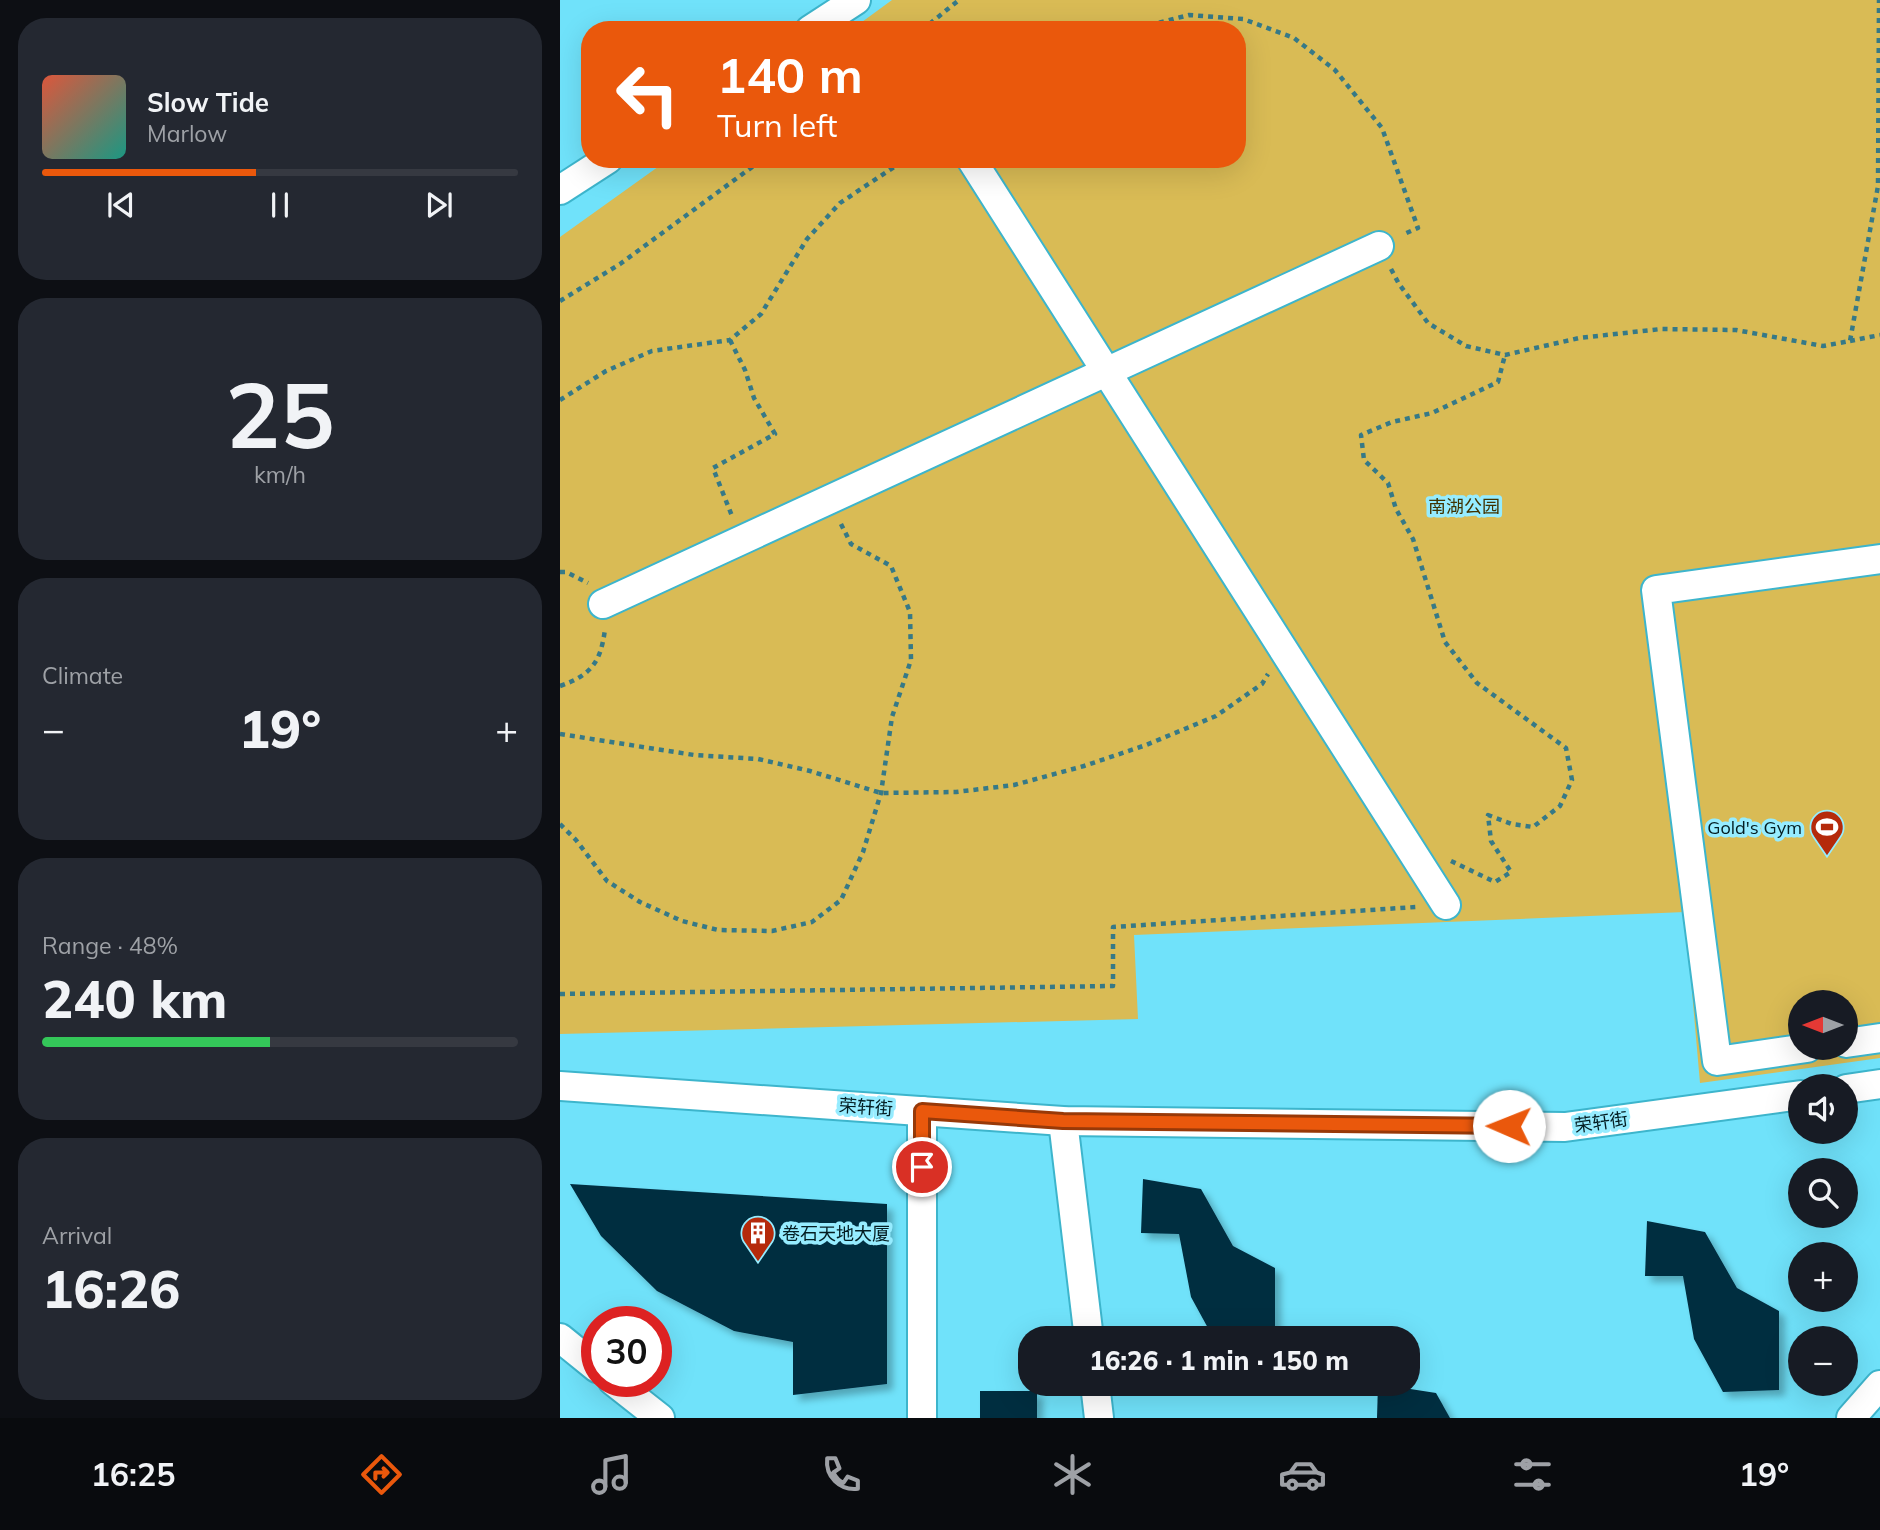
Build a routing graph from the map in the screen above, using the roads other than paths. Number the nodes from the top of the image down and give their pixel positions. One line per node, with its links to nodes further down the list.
1 (856, 0): 2 (street)
2 (824, 21)
3 (594, 168): 5 (street)
4 (977, 168): 7 (street)
5 (560, 190)
6 (1378, 246): 7 (street)
7 (1107, 371): 9 (street); 10 (street)
8 (1880, 559): 13 (street)
9 (603, 604)
10 (1446, 905)
11 (1880, 1038): 12 (street)
12 (1858, 1041)
13 (1788, 1051)
14 (1880, 1084): 16 (street)
15 (560, 1086): 18 (street, 荣轩街)
16 (1858, 1087)
17 (1788, 1097): 19 (street, 荣轩街)
18 (922, 1111): 19 (street, 荣轩街); 27 (street)
19 (1063, 1121): 20 (street)
20 (1087, 1326)
21 (560, 1338): 22 (street)
22 (581, 1355)
23 (1880, 1385): 29 (street)
24 (1096, 1396): 28 (street)
25 (633, 1397): 26 (street)
26 (660, 1418)
27 (922, 1418)
28 (1099, 1418)
29 (1851, 1418)

